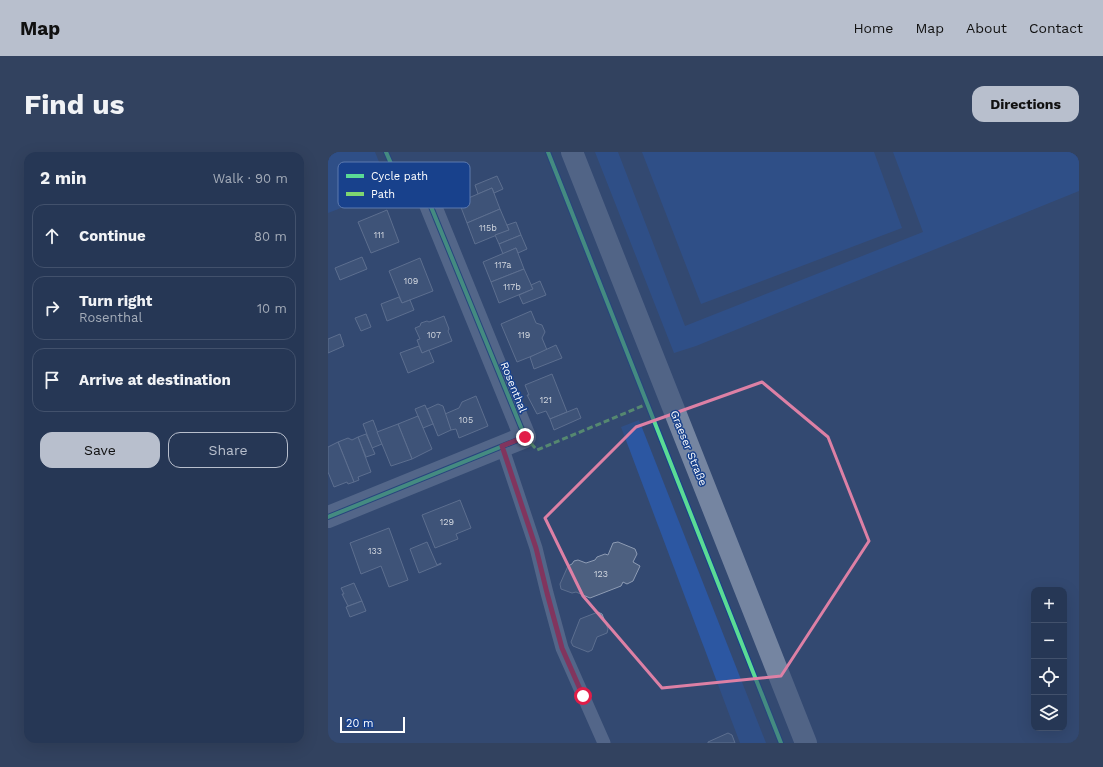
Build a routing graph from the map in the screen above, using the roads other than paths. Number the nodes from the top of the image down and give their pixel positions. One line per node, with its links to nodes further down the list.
1 (572, 152): 6 (main road, Graeser Straße)
2 (432, 208): 3 (street, Rosenthal)
3 (502, 446): 4 (street, Rosenthal); 5 (lane)
4 (328, 517)
5 (604, 743)
6 (806, 743)

